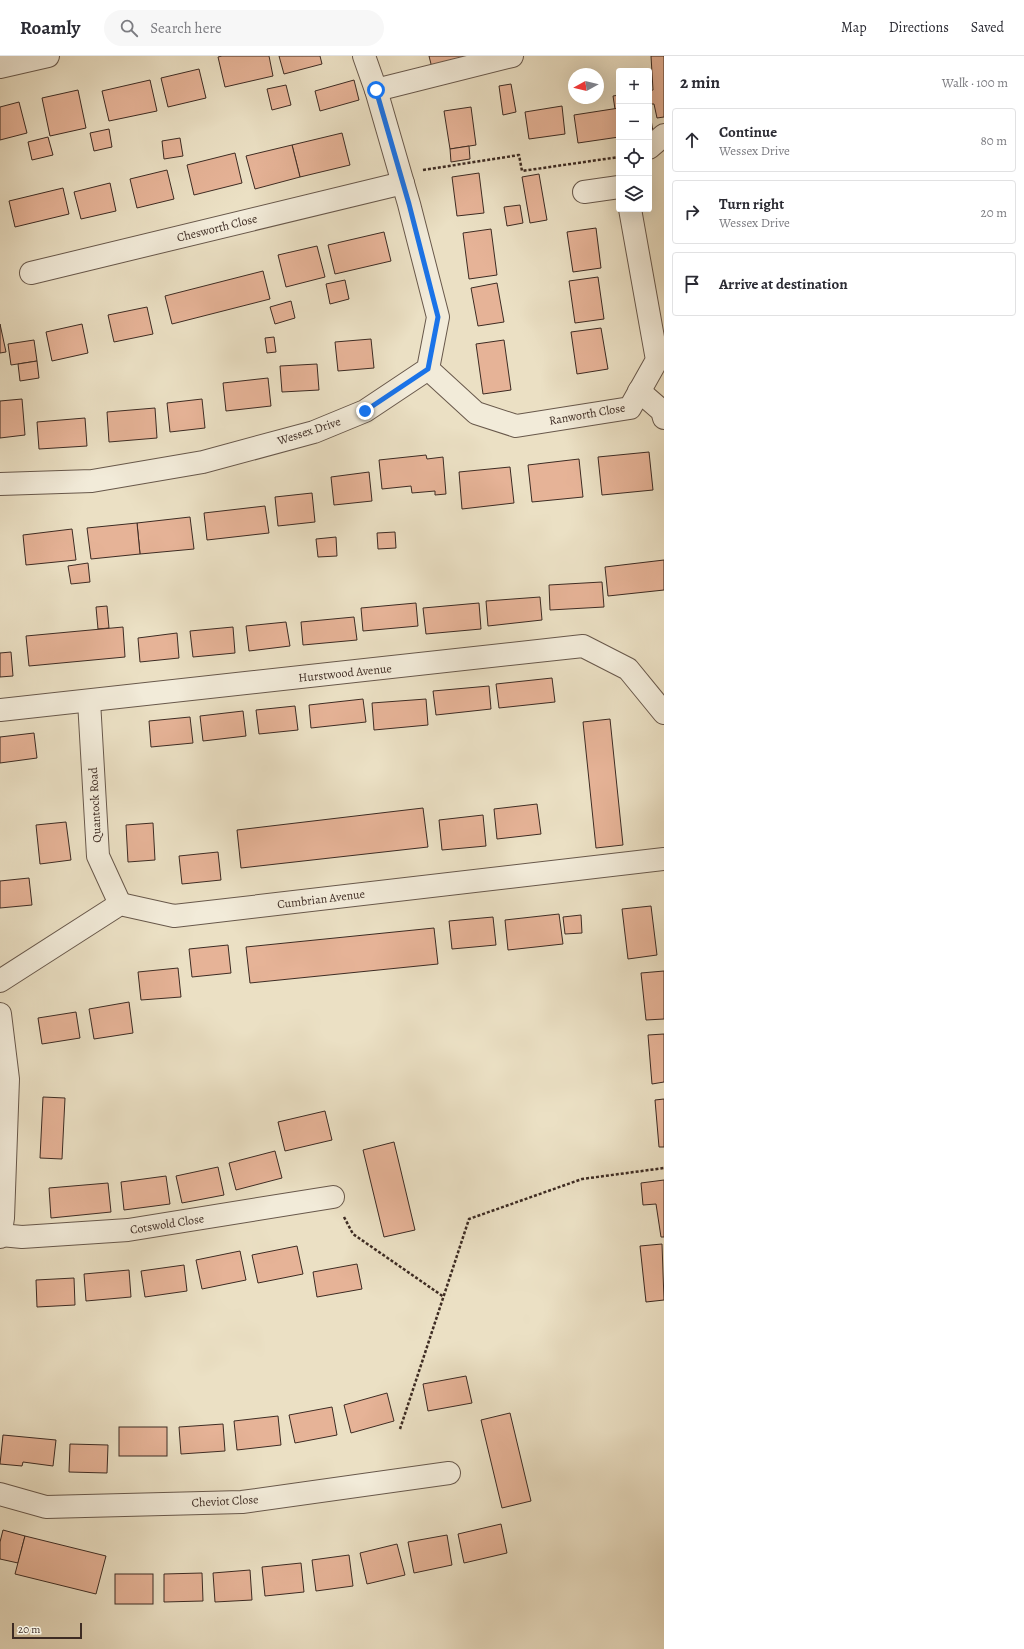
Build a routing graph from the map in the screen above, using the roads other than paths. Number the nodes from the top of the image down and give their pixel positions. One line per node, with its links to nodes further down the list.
1 (48, 56): 4 (street)
2 (364, 56): 5 (street)
3 (512, 56): 5 (street)
4 (0, 67)
5 (376, 90): 8 (street)
6 (664, 136): 7 (street)
7 (652, 146)
8 (402, 178): 12 (street, Chesworth Close); 13 (street)
9 (616, 187): 10 (street)
10 (584, 192)
11 (631, 212): 14 (street, Ranworth Close)
12 (31, 273)
13 (428, 369): 14 (street, Ranworth Close); 16 (street, Wessex Drive)
14 (639, 391): 15 (street)
15 (664, 418)
16 (0, 484)
17 (89, 701): 18 (street, Hurstwood Avenue); 19 (street, Hurstwood Avenue); 21 (street, Quantock Road)
18 (0, 710)
19 (664, 713)
20 (664, 859): 21 (street, Cumbrian Avenue)
21 (120, 904): 22 (street)
22 (0, 981)
23 (0, 1014): 25 (street)
24 (333, 1197): 25 (street, Cotswold Close)
25 (0, 1236)
26 (449, 1473): 27 (street, Cheviot Close)
27 (0, 1494)

